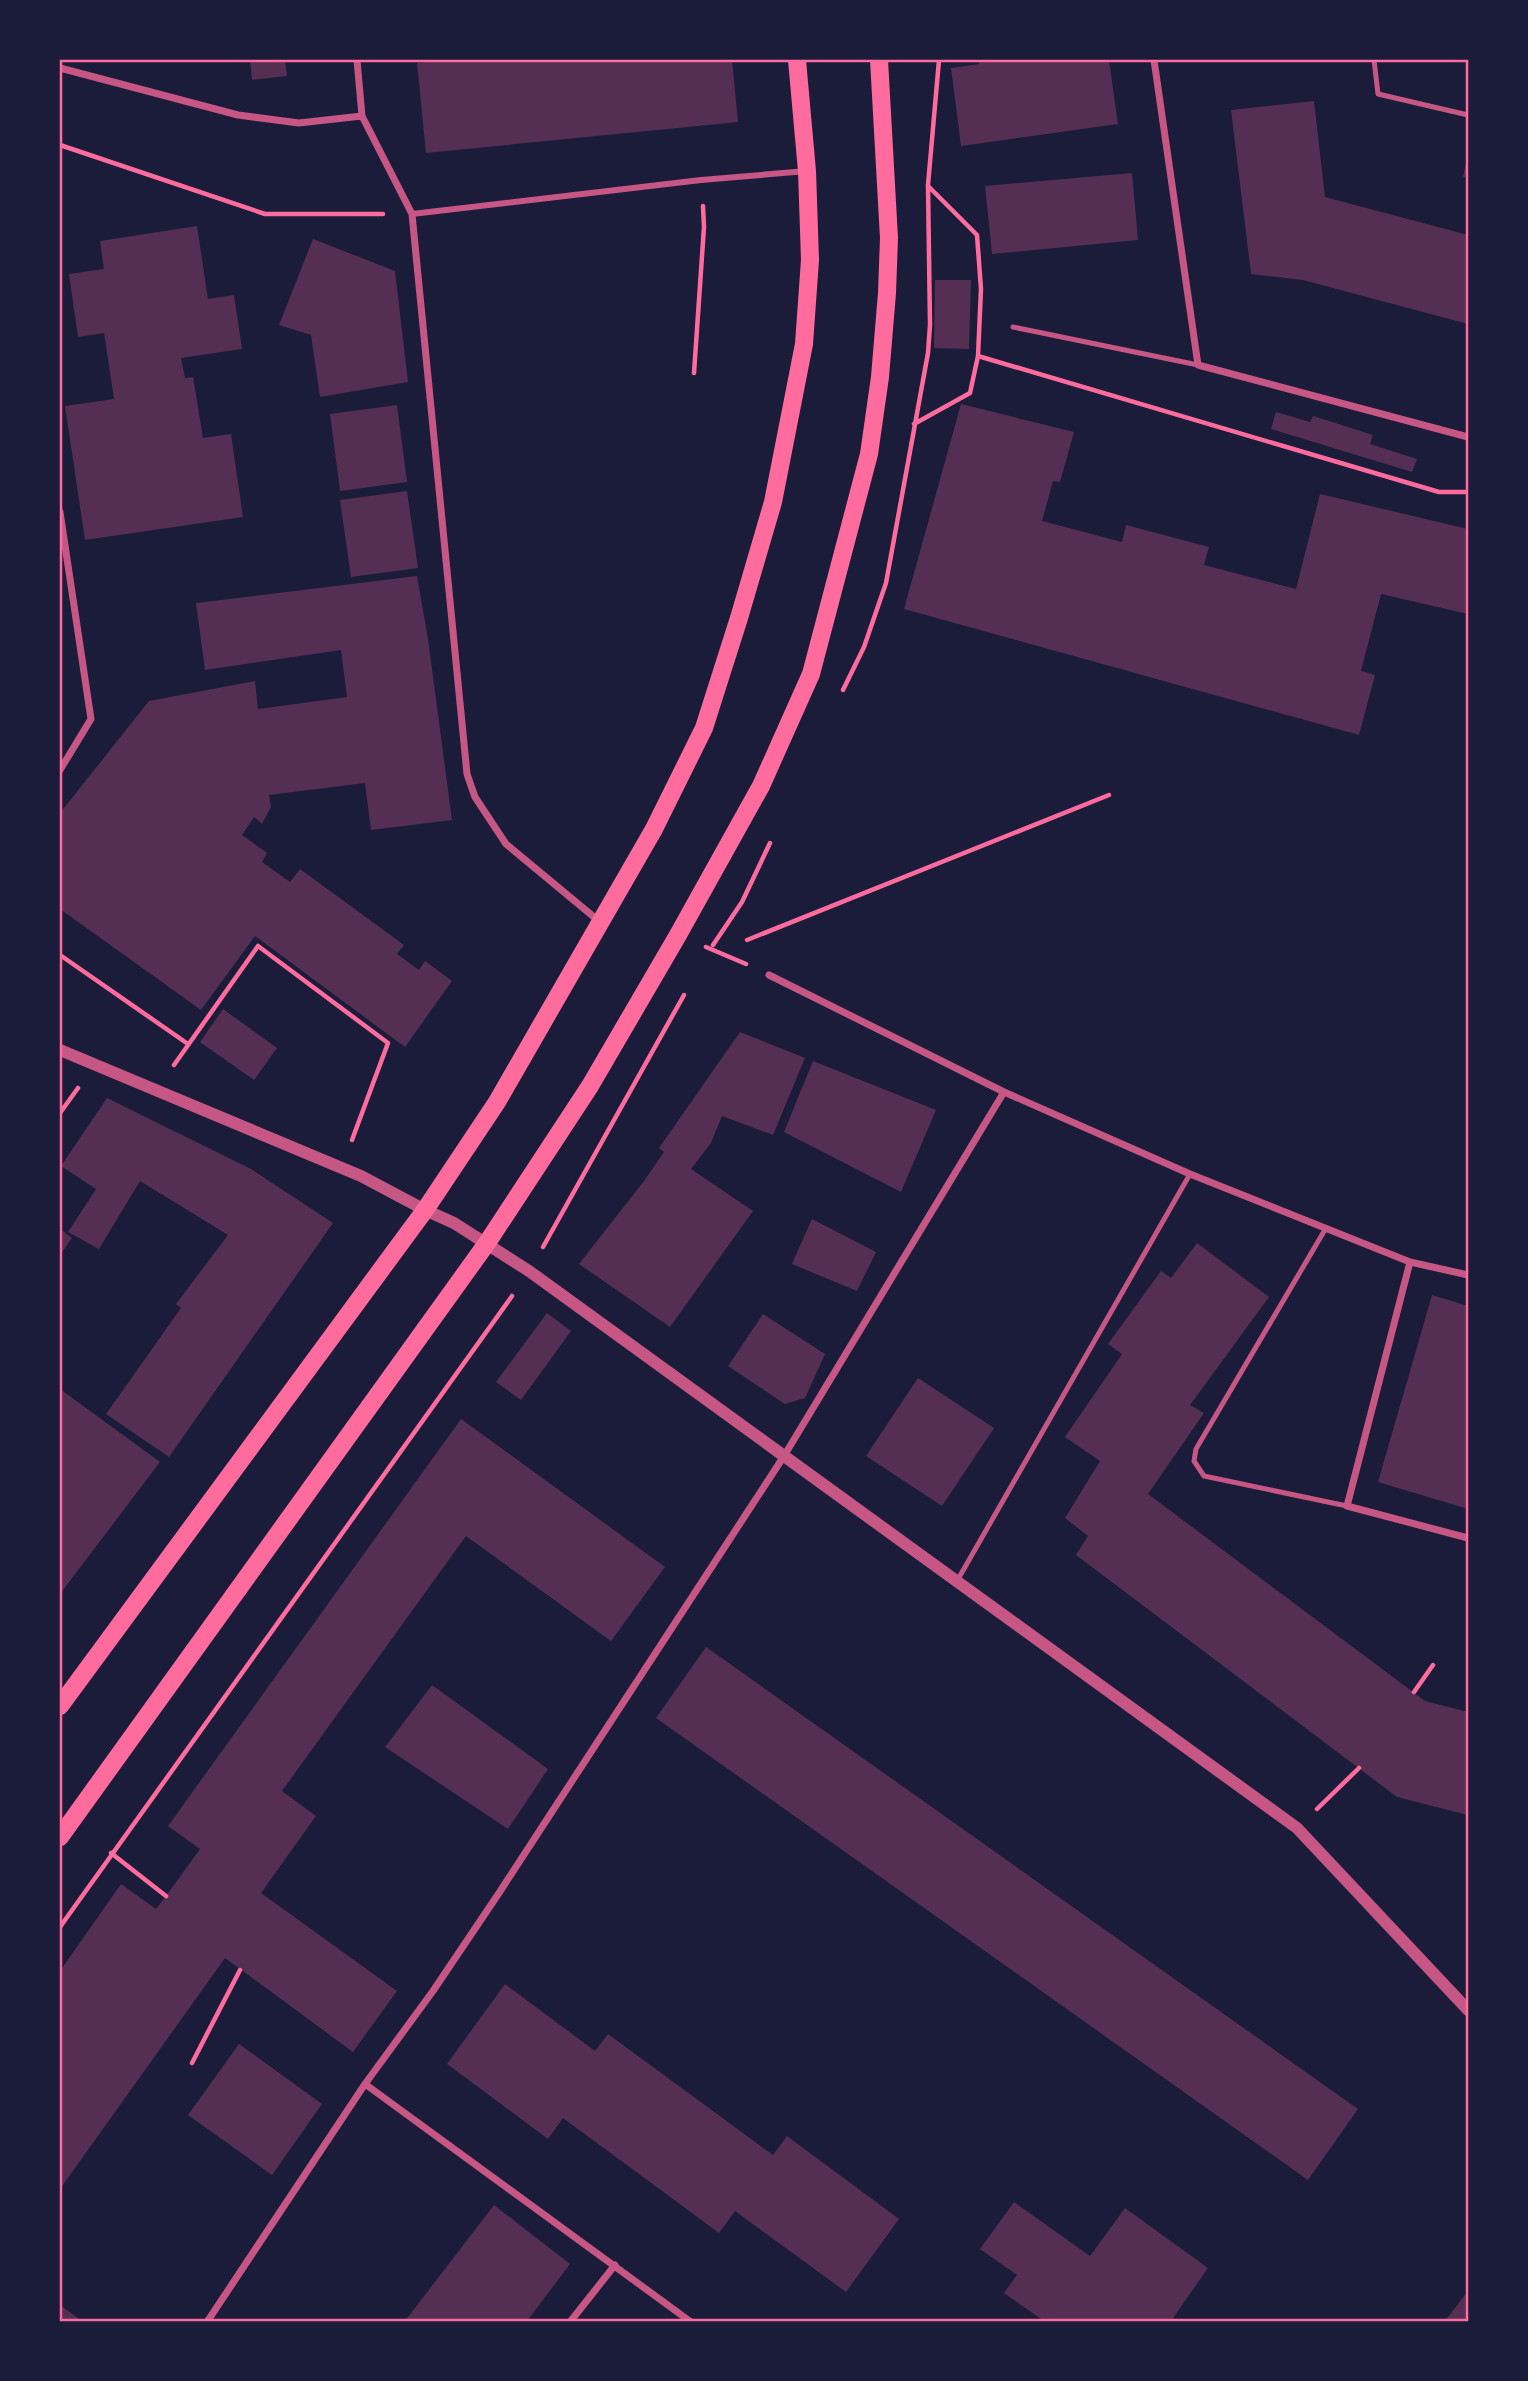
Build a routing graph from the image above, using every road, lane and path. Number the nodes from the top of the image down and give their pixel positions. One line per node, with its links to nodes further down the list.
1 (356, 60): 9 (street)
2 (797, 60): 11 (main road)
3 (878, 60): 25 (main road)
4 (939, 60): 12 (path)
5 (1154, 60): 17 (street)
6 (1374, 60): 8 (lane)
7 (60, 68): 9 (street)
8 (1468, 115)
9 (362, 116): 13 (street)
10 (60, 145): 13 (path)
11 (807, 171): 13 (street); 24 (main road)
12 (928, 185): 16 (path); 16 (path)
13 (412, 214): 24 (street)
14 (704, 227): 18 (path)
15 (1013, 327): 17 (lane)
16 (978, 356): 20 (path)
17 (1198, 365): 19 (street)
18 (694, 373)
19 (1468, 437)
20 (1468, 492)
21 (60, 512): 22 (street)
22 (61, 766)
23 (1109, 795): 26 (path)
24 (600, 923): 35 (main road)
25 (678, 935): 28 (path); 37 (main road)
26 (747, 940)
27 (60, 955): 29 (path)
28 (769, 975): 32 (street)
29 (188, 1044): 31 (path); 33 (path)
30 (60, 1050): 31 (street)
31 (157, 1090): 33 (street)
32 (1004, 1092): 34 (street); 40 (street)
33 (342, 1167): 35 (street)
34 (1190, 1174): 36 (street); 43 (lane)
35 (425, 1210): 37 (street); 46 (main road)
36 (1326, 1228): 38 (street); 41 (lane)
37 (487, 1243): 40 (street); 49 (main road)
38 (1410, 1262): 39 (street); 41 (street)
39 (1468, 1275)
40 (785, 1456): 43 (street); 55 (street)
41 (1347, 1506): 42 (street)
42 (1468, 1538)
43 (957, 1581): 48 (street)
44 (1433, 1665): 45 (path)
45 (1414, 1692)
46 (60, 1706)
47 (1359, 1768): 48 (path)
48 (1297, 1828): 53 (street)
49 (60, 1837)
50 (111, 1853): 51 (path)
51 (166, 1896)
52 (240, 1970): 54 (path)
53 (1468, 2010)
54 (192, 2063)
55 (365, 2084): 56 (street); 57 (street)
56 (615, 2265): 58 (street); 59 (street)
57 (207, 2322)
58 (570, 2322)
59 (691, 2322)

